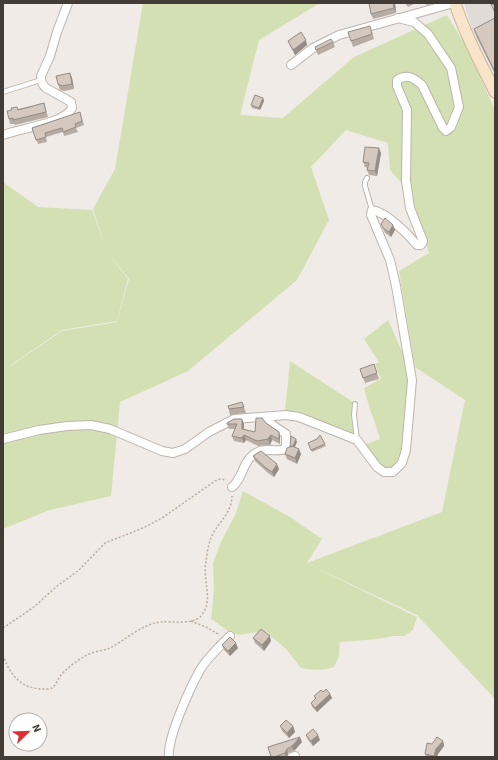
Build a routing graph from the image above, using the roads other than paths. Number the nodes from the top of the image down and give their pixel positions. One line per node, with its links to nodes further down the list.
1 (68, 3): 5 (street)
2 (455, 3): 3 (street); 7 (street)
3 (398, 18): 4 (street); 10 (street)
4 (291, 65)
5 (41, 80): 6 (lane); 8 (street)
6 (3, 92)
7 (495, 92)
8 (3, 135)
9 (367, 178): 10 (lane)
10 (372, 210): 14 (street)
11 (355, 404): 14 (lane)
12 (267, 417): 13 (street); 14 (street); 15 (street)
13 (3, 439)
14 (357, 440)
15 (232, 487)
16 (228, 638): 17 (street)
17 (169, 757)

